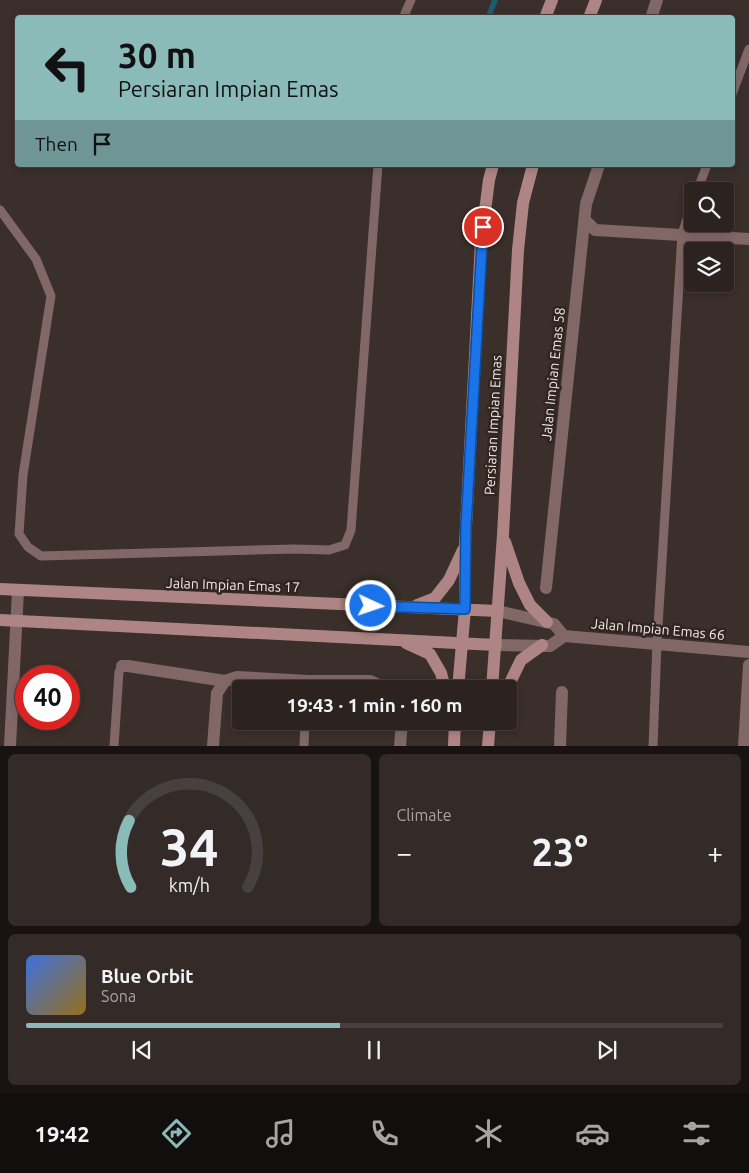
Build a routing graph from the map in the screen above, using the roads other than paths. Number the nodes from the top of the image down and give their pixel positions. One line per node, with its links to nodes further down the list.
1 (410, 0): 5 (lane)
2 (552, 0): 6 (main road)
3 (596, 0): 7 (main road)
4 (657, 0): 8 (street)
5 (404, 15)
6 (546, 15)
7 (590, 15)
8 (651, 15)
9 (749, 48): 10 (lane)
10 (735, 86)
11 (378, 167): 17 (lane)
12 (491, 167): 23 (main road, Persiaran Impian Emas)
13 (532, 167): 22 (main road, Persiaran Impian Emas)
14 (598, 167): 18 (street, Jalan Impian Emas 58)
15 (706, 167): 16 (lane)
16 (700, 182)
17 (0, 210)
18 (585, 220): 20 (street); 24 (street, Jalan Impian Emas 58)
19 (684, 228): 20 (lane)
20 (682, 234): 21 (street); 36 (lane)
21 (749, 239)
22 (503, 535): 29 (main road, Persiaran Impian Emas); 32 (main road)
23 (465, 545): 27 (main road); 28 (main road, Persiaran Impian Emas)
24 (546, 588)
25 (0, 589): 26 (main road, Jalan Impian Emas 17)
26 (18, 590): 27 (main road, Jalan Impian Emas 17); 31 (street)
27 (410, 608): 28 (main road, Jalan Impian Emas 17)
28 (465, 609): 29 (main road, Jalan Impian Emas 17); 35 (main road, Persiaran Impian Emas)
29 (498, 612): 32 (street); 37 (main road, Persiaran Impian Emas)
30 (0, 620): 31 (main road)
31 (16, 622): 34 (main road); 53 (street)
32 (547, 622): 33 (street)
33 (564, 636): 36 (street, Jalan Impian Emas 66); 38 (street, Jalan Impian Emas 66)
34 (399, 640): 35 (main road); 43 (main road)
35 (462, 642): 37 (main road); 44 (main road, Persiaran Impian Emas)
36 (657, 643): 39 (street, Jalan Impian Emas 66); 61 (lane)
37 (496, 645): 38 (street, Jalan Impian Emas 66); 45 (main road, Persiaran Impian Emas)
38 (542, 645): 46 (main road)
39 (749, 652)
40 (749, 665): 62 (street)
41 (122, 666): 47 (street); 54 (lane)
42 (264, 680): 47 (street)
43 (443, 680)
44 (459, 680)
45 (493, 680)
46 (511, 680)
47 (225, 682): 55 (street)
48 (562, 692): 60 (street)
49 (305, 730): 56 (lane)
50 (401, 730): 57 (street)
51 (454, 730): 58 (main road)
52 (489, 730): 59 (main road)
53 (10, 746)
54 (114, 746)
55 (212, 746)
56 (304, 746)
57 (400, 746)
58 (454, 746)
59 (488, 746)
60 (560, 746)
61 (653, 746)
62 (744, 746)

